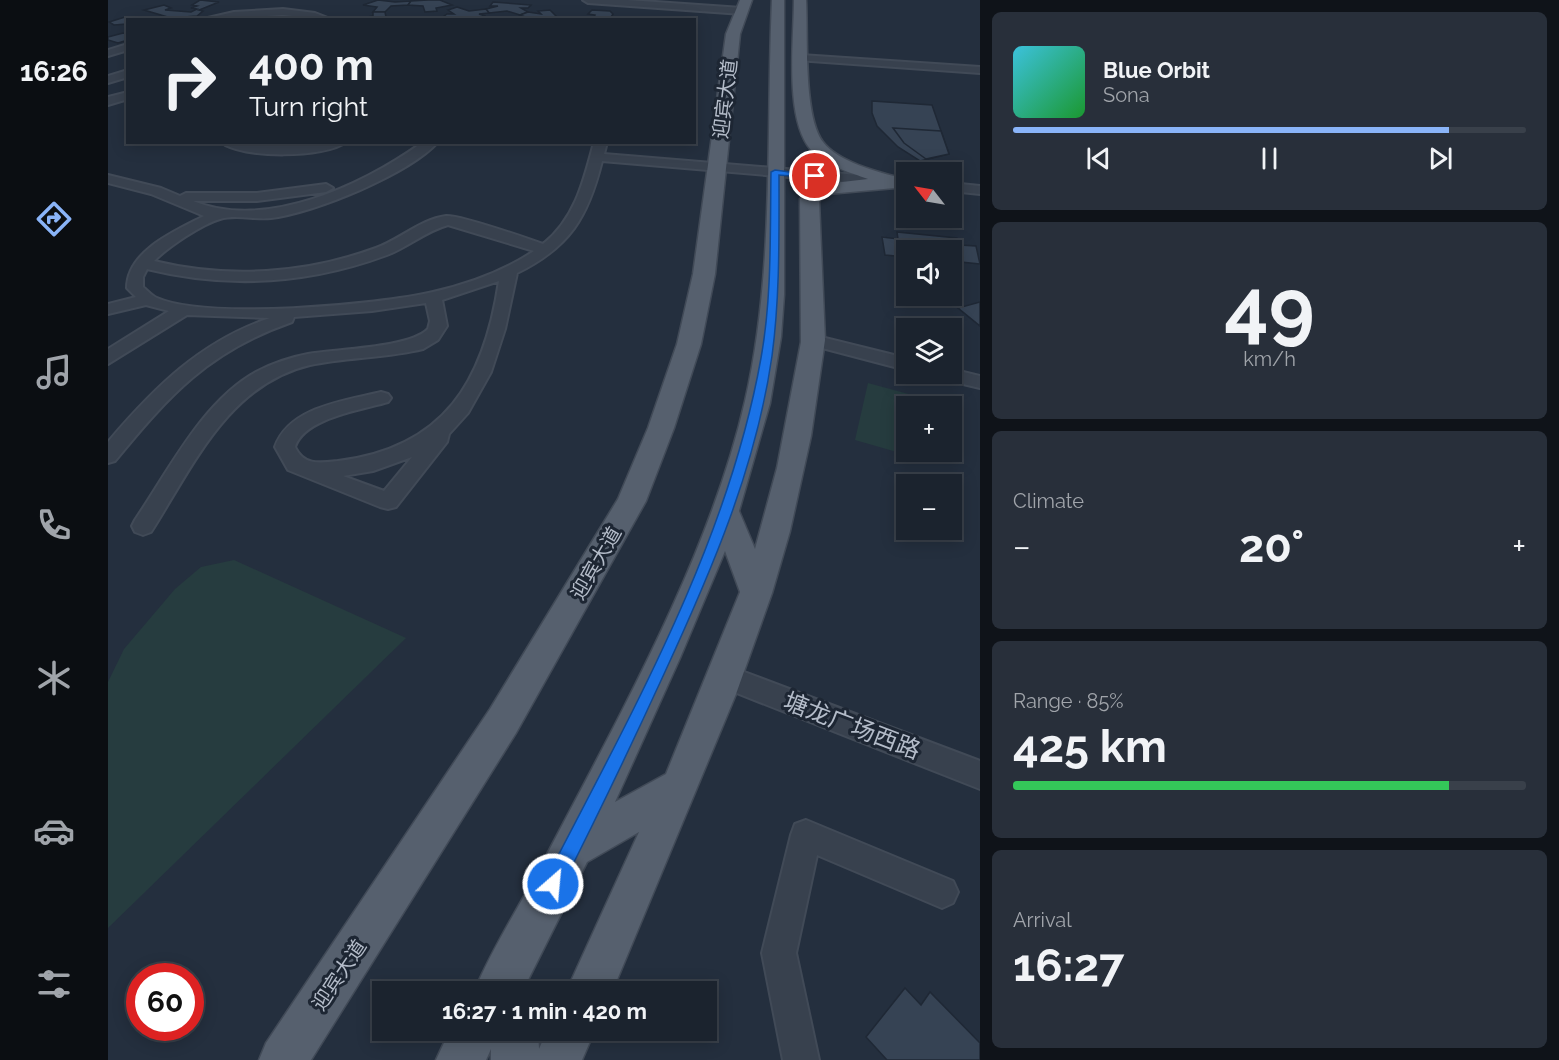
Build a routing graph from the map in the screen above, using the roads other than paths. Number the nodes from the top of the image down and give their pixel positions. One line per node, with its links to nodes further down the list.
1 (588, 0): 5 (street)
2 (778, 0): 16 (main road)
3 (800, 0): 11 (main road)
4 (224, 6): 6 (street)
5 (744, 6): 23 (main road, 迎宾大道)
6 (206, 18)
7 (211, 18): 8 (street)
8 (314, 18)
9 (126, 48): 10 (street)
10 (108, 53)
11 (801, 57): 12 (street); 18 (main road)
12 (980, 70)
13 (126, 74): 14 (street)
14 (108, 80)
15 (126, 96): 17 (street)
16 (775, 96): 18 (main road); 24 (main road)
17 (108, 101)
18 (807, 122): 27 (main road)
19 (238, 144): 20 (street)
20 (328, 144)
21 (429, 144): 25 (street)
22 (599, 150): 23 (street); 36 (street)
23 (717, 167): 24 (street); 67 (main road, 迎宾大道)
24 (775, 172): 28 (street); 35 (main road)
25 (372, 177): 32 (street); 34 (street)
26 (108, 179): 32 (street)
27 (896, 181)
28 (896, 183)
29 (896, 183): 33 (main road)
30 (962, 188): 31 (street)
31 (980, 190)
32 (166, 195): 34 (street)
33 (809, 199): 35 (main road); 45 (main road)
34 (218, 214): 37 (street)
35 (774, 227): 41 (main road)
36 (544, 249): 37 (street); 38 (street)
37 (143, 263): 40 (street)
38 (509, 270): 39 (street); 51 (street)
39 (433, 298): 44 (street); 55 (street)
40 (146, 300): 42 (street); 43 (street)
41 (772, 306): 45 (main road); 54 (main road)
42 (108, 309)
43 (183, 310): 44 (street); 46 (street)
44 (310, 311): 52 (street)
45 (812, 340): 47 (street); 56 (main road)
46 (108, 358)
47 (896, 361)
48 (962, 378): 49 (street)
49 (980, 382)
50 (381, 398): 53 (street)
51 (453, 419): 53 (street); 53 (street)
52 (108, 456)
53 (303, 469)
54 (726, 514): 56 (main road); 60 (main road)
55 (143, 526)
56 (756, 592): 57 (main road)
57 (723, 676): 58 (street, 塘龙广场西路); 59 (main road)
58 (980, 775)
59 (679, 788): 60 (main road); 63 (main road)
60 (572, 848): 62 (main road)
61 (942, 892): 71 (street)
62 (510, 979)
63 (594, 981)
64 (470, 1041): 68 (main road)
65 (515, 1041): 69 (main road)
66 (567, 1041): 70 (main road)
67 (283, 1060)
68 (460, 1060)
69 (515, 1060)
70 (558, 1060)
71 (801, 1060)

